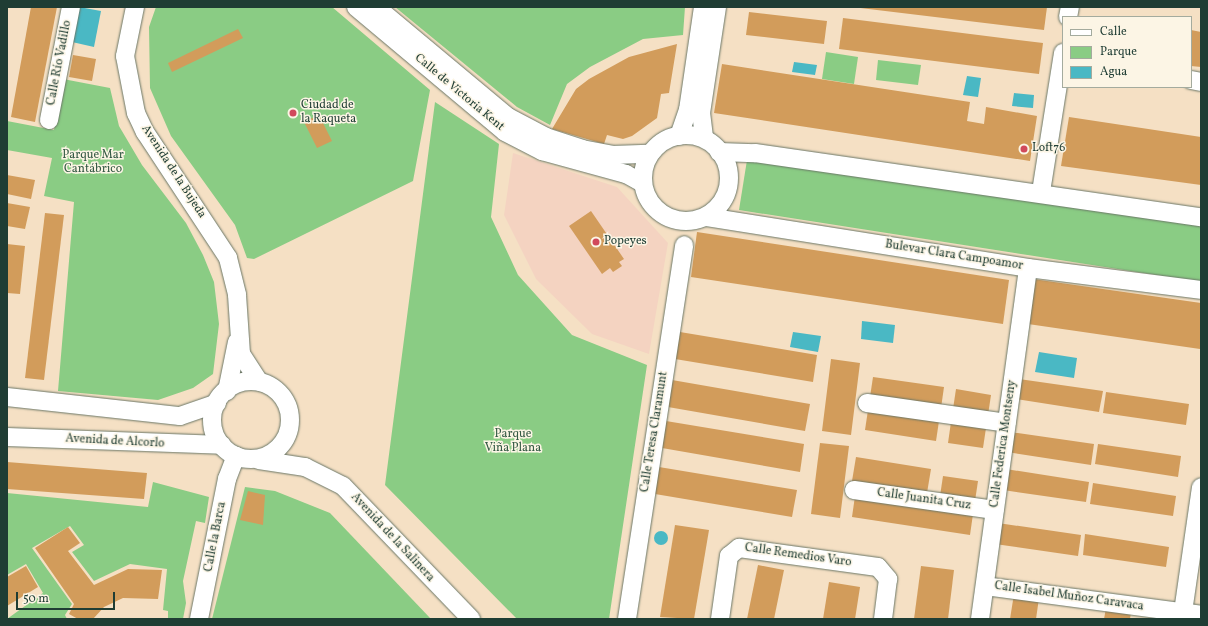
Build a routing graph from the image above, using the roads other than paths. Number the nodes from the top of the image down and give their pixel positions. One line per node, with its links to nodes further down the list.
1 (71, 7): 8 (street, Calle Río Vadillo)
2 (135, 7): 21 (street, Avenida de la Bujeda)
3 (356, 7): 13 (street, Calle de Victoria Kent)
4 (376, 7): 12 (street, Calle de Victoria Kent)
5 (703, 7): 9 (street)
6 (717, 7): 10 (street)
7 (1062, 65): 14 (street)
8 (48, 120)
9 (679, 136): 10 (street); 12 (street)
10 (704, 137): 11 (street)
11 (719, 152): 14 (street); 17 (street)
12 (649, 154): 13 (street)
13 (642, 183): 16 (street)
14 (1041, 192): 15 (street)
15 (1201, 217)
16 (673, 218): 17 (street); 18 (street)
17 (704, 218): 18 (street, Calle Teresa Claramunt); 19 (street, Bulevar Clara Campoamor)
18 (684, 245): 41 (street, Calle Teresa Claramunt)
19 (1028, 268): 20 (street, Bulevar Clara Campoamor); 26 (street, Calle Federica Montseny)
20 (1201, 290)
21 (238, 333): 22 (street, Avenida de la Bujeda); 24 (street, Avenida de la Bujeda)
22 (259, 382): 24 (street); 28 (street)
23 (7, 397): 24 (street)
24 (222, 397): 29 (street)
25 (867, 402): 26 (street)
26 (1007, 423): 35 (street, Calle Federica Montseny)
27 (7, 437): 29 (street, Avenida de Alcorlo)
28 (284, 441): 31 (street); 32 (street, Avenida de la Salinera)
29 (222, 445): 30 (street)
30 (236, 456): 31 (street); 39 (street, Calle la Barca)
31 (259, 460): 32 (street, Avenida de la Salinera)
32 (305, 467): 40 (street, Avenida de la Salinera)
33 (1201, 487): 37 (street)
34 (854, 490): 35 (street, Calle Juanita Cruz)
35 (995, 510): 36 (street, Calle Federica Montseny)
36 (985, 586): 37 (street, Calle Isabel Muñoz Caravaca); 44 (street, Calle Federica Montseny)
37 (1182, 616): 38 (street, Calle Isabel Muñoz Caravaca)
38 (1201, 616)
39 (199, 619)
40 (471, 619)
41 (627, 619)
42 (720, 619): 43 (street, Calle Remedios Varo)
43 (882, 619)
44 (980, 619)

